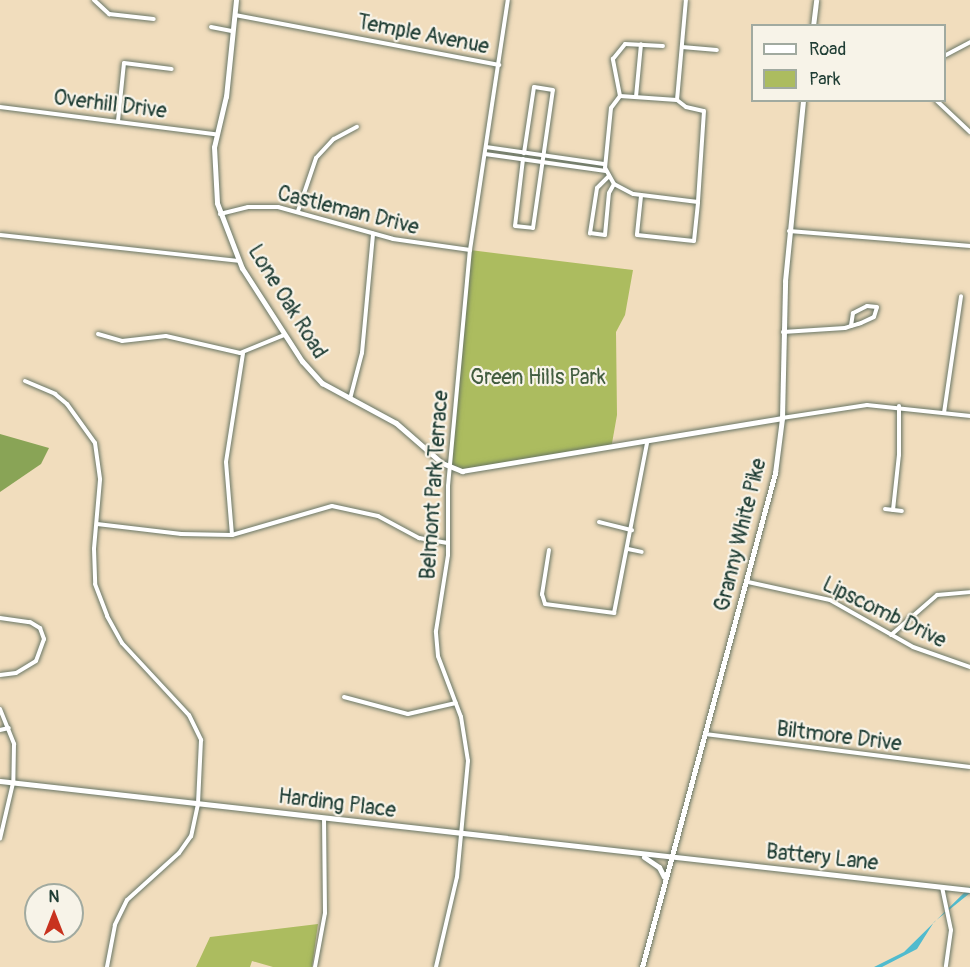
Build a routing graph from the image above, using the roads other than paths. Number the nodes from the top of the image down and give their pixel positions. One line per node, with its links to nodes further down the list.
1 (94, 0): 7 (street)
2 (237, 0): 6 (main road, Lone Oak Road)
3 (508, 0): 17 (street, Belmont Park Terrace)
4 (686, 0): 14 (street)
5 (816, 0): 8 (main road)
6 (234, 15): 10 (main road, Lone Oak Road); 17 (street, Temple Avenue)
7 (154, 19)
8 (813, 24)
9 (211, 27): 10 (street)
10 (232, 31): 28 (main road, Lone Oak Road)
11 (970, 42): 16 (street)
12 (641, 44): 13 (street); 19 (street); 20 (street)
13 (663, 46)
14 (682, 47): 15 (street); 21 (street)
15 (717, 50)
16 (946, 55)
17 (499, 65): 29 (street, Belmont Park Terrace)
18 (172, 69): 25 (street)
19 (620, 96): 20 (street); 35 (street)
20 (636, 97): 21 (street)
21 (677, 100): 39 (street)
22 (803, 102): 42 (main road, Granny White Pike)
23 (938, 102): 27 (street)
24 (0, 107): 25 (street, Overhill Drive)
25 (117, 121): 28 (street, Overhill Drive)
26 (357, 127): 40 (street)
27 (970, 132)
28 (215, 134): 41 (main road, Lone Oak Road)
29 (486, 147): 30 (street); 31 (street, Belmont Park Terrace)
30 (524, 153): 32 (street); 32 (street)
31 (485, 154): 33 (street); 46 (street, Belmont Park Terrace)
32 (543, 155): 34 (street); 35 (street)
33 (524, 159): 34 (street); 34 (street)
34 (542, 162): 36 (street)
35 (604, 164): 36 (street)
36 (608, 174): 37 (street); 37 (street)
37 (614, 184): 38 (street)
38 (641, 196): 39 (street); 39 (street)
39 (698, 202)
40 (297, 211): 41 (street, Castleman Drive); 43 (street, Castleman Drive)
41 (220, 214): 47 (main road, Lone Oak Road)
42 (789, 231): 45 (street); 50 (main road, Granny White Pike)
43 (373, 234): 46 (street, Castleman Drive); 55 (street)
44 (0, 236): 47 (street)
45 (970, 246)
46 (470, 250): 61 (street, Belmont Park Terrace)
47 (239, 261): 52 (main road, Lone Oak Road)
48 (961, 296): 57 (street)
49 (851, 326): 49 (street); 50 (street)
50 (783, 332): 59 (main road, Granny White Pike)
51 (98, 334): 53 (street)
52 (284, 335): 53 (street); 55 (main road, Lone Oak Road)
53 (243, 353): 68 (street)
54 (25, 381): 66 (street)
55 (350, 399): 61 (main road, Lone Oak Road)
56 (898, 406): 57 (street); 59 (street); 63 (street)
57 (944, 413): 58 (street)
58 (970, 416)
59 (782, 418): 60 (main road); 73 (main road, Granny White Pike)
60 (647, 443): 61 (main road); 67 (street)
61 (450, 469): 69 (street, Belmont Park Terrace)
62 (885, 509): 63 (street)
63 (893, 510): 64 (street)
64 (902, 511)
65 (599, 522): 67 (street)
66 (97, 524): 68 (street); 88 (street)
67 (632, 530): 70 (street)
68 (232, 535): 69 (street)
69 (448, 543): 80 (street, Belmont Park Terrace)
70 (628, 549): 71 (street); 72 (street)
71 (549, 550)
72 (642, 552)
73 (748, 582): 76 (street, Lipscomb Drive); 84 (main road, Granny White Pike)
74 (970, 592): 76 (street)
75 (0, 618): 78 (street)
76 (891, 635): 77 (street, Lipscomb Drive)
77 (970, 667)
78 (0, 675)
79 (344, 697): 80 (street)
80 (456, 703): 90 (street, Belmont Park Terrace)
81 (0, 709): 82 (street)
82 (9, 729): 83 (street); 87 (street)
83 (0, 730)
84 (705, 734): 85 (street, Biltmore Drive); 93 (main road, Granny White Pike)
85 (970, 767)
86 (0, 781): 87 (main road, Harding Place)
87 (13, 783): 88 (main road, Harding Place); 91 (street)
88 (198, 804): 89 (main road, Harding Place); 97 (street)
89 (324, 819): 90 (main road, Harding Place); 98 (street)
90 (462, 834): 92 (main road, Harding Place); 99 (street, Belmont Park Terrace)
91 (0, 839)
92 (640, 854): 93 (main road, Harding Place); 94 (main road)
93 (670, 858): 94 (main road, Granny White Pike); 95 (main road, Battery Lane)
94 (665, 879): 100 (main road, Granny White Pike)
95 (942, 887): 96 (main road, Battery Lane); 101 (street)
96 (970, 890)
97 (107, 967)
98 (315, 967)
99 (436, 967)
100 (642, 967)
101 (946, 967)

